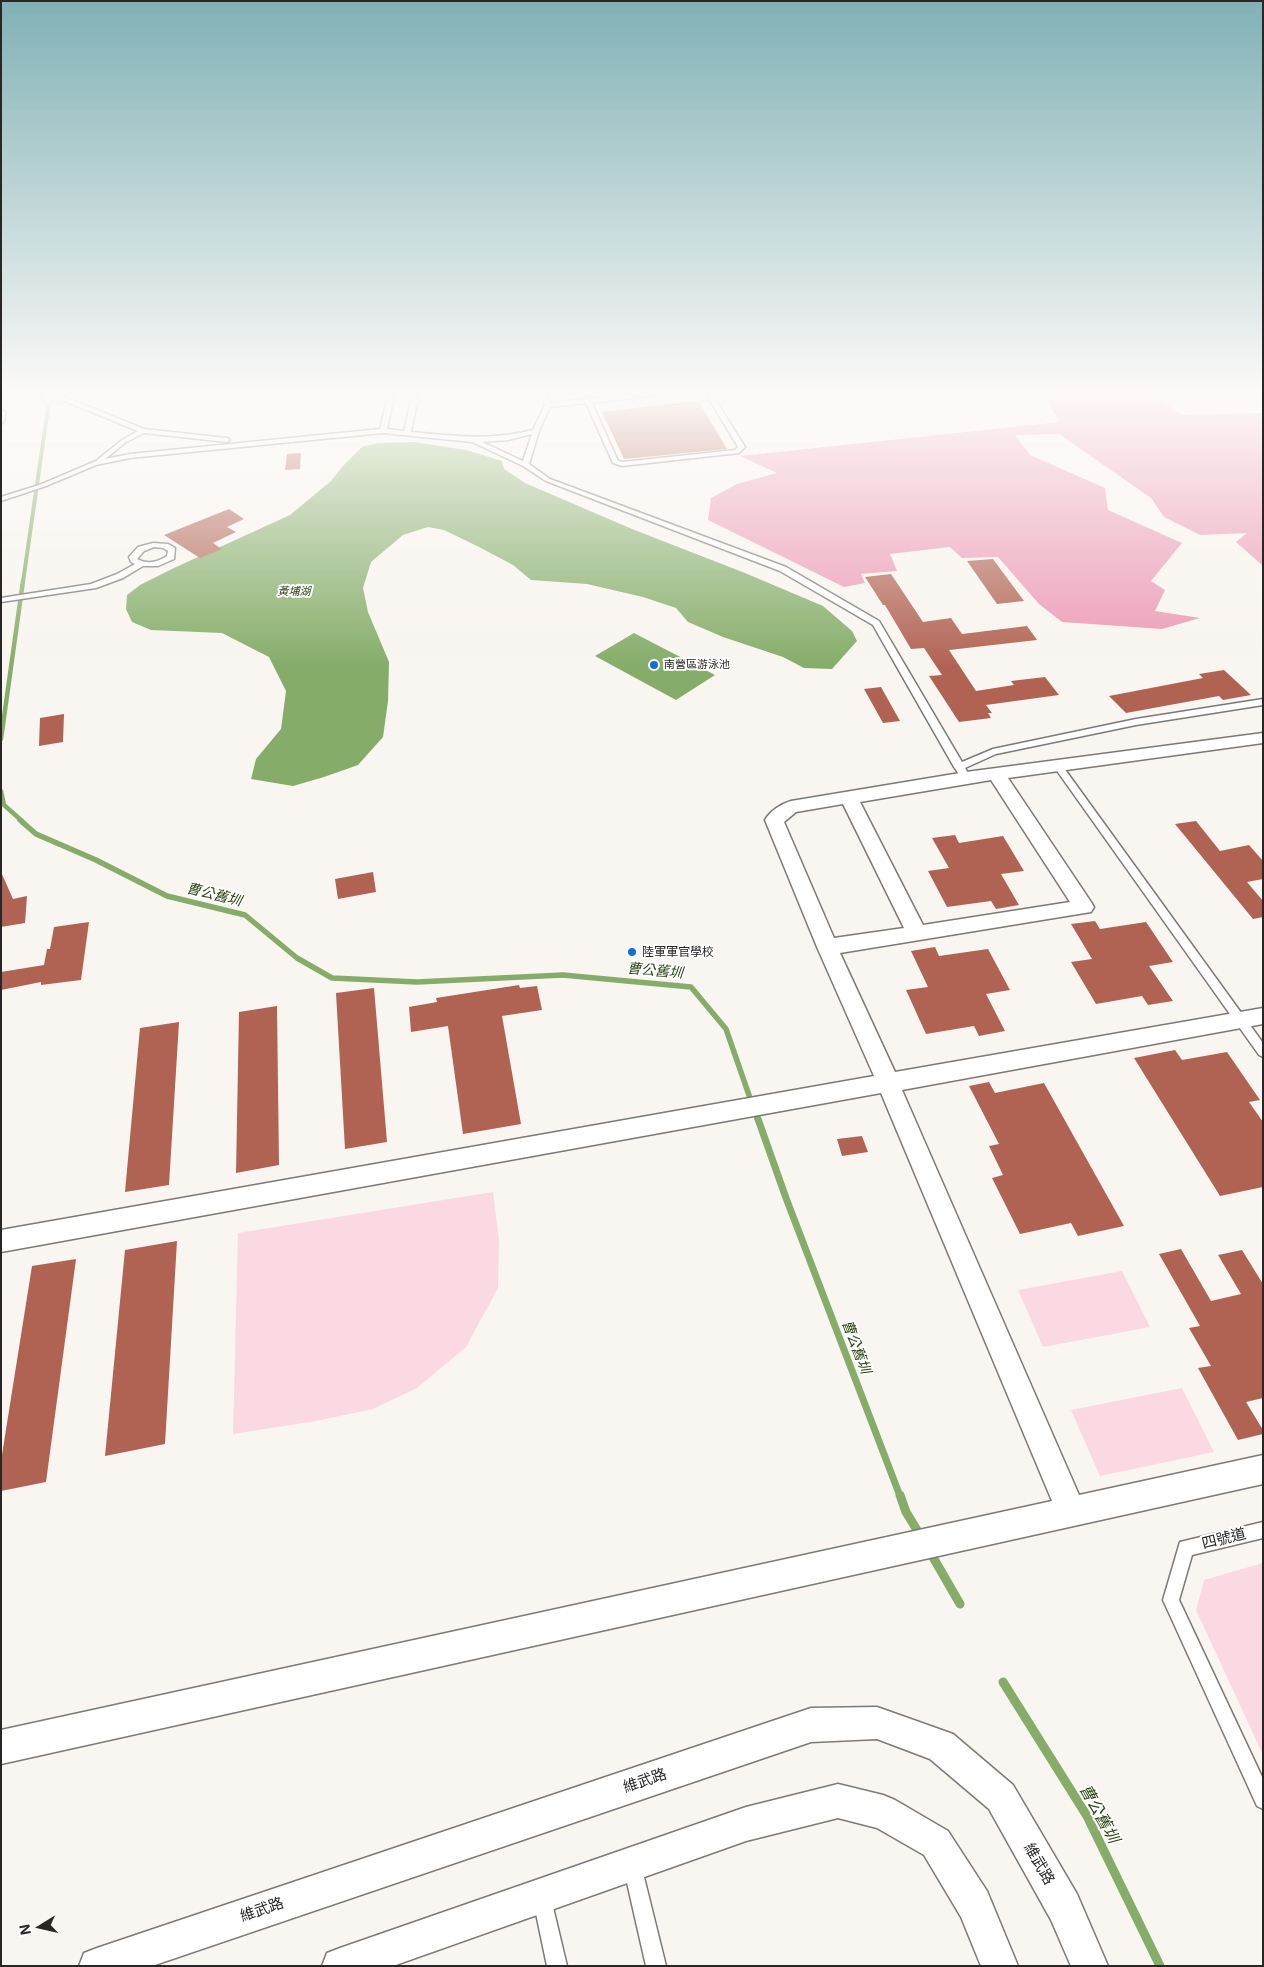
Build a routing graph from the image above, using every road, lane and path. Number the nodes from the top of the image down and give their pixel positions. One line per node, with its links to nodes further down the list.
1 (47, 483): 3 (lane)
2 (555, 483): 9 (lane)
3 (1, 499)
4 (141, 564): 5 (lane)
5 (5, 599)
6 (1263, 702): 9 (lane)
7 (1263, 738): 8 (street)
8 (1058, 766): 10 (street); 15 (lane)
9 (963, 773): 10 (street); 11 (street)
10 (996, 774): 12 (street)
11 (849, 798): 12 (street); 13 (street)
12 (917, 933): 13 (street)
13 (827, 947): 17 (street)
14 (1263, 1016): 15 (street)
15 (1240, 1020): 16 (lane); 17 (street)
16 (1263, 1052)
17 (888, 1083): 18 (street); 20 (street)
18 (1, 1242)
19 (1263, 1469): 20 (street)
20 (1071, 1511): 22 (street)
21 (1263, 1530): 23 (lane, 四號道)
22 (1, 1747)
23 (1263, 1800)
24 (632, 1864): 25 (street); 29 (lane); 30 (street)
25 (541, 1895): 27 (street); 28 (lane)
26 (97, 1966): 31 (street, 維武路)
27 (340, 1966)
28 (557, 1966)
29 (656, 1966)
30 (1000, 1966)
31 (1090, 1966)

